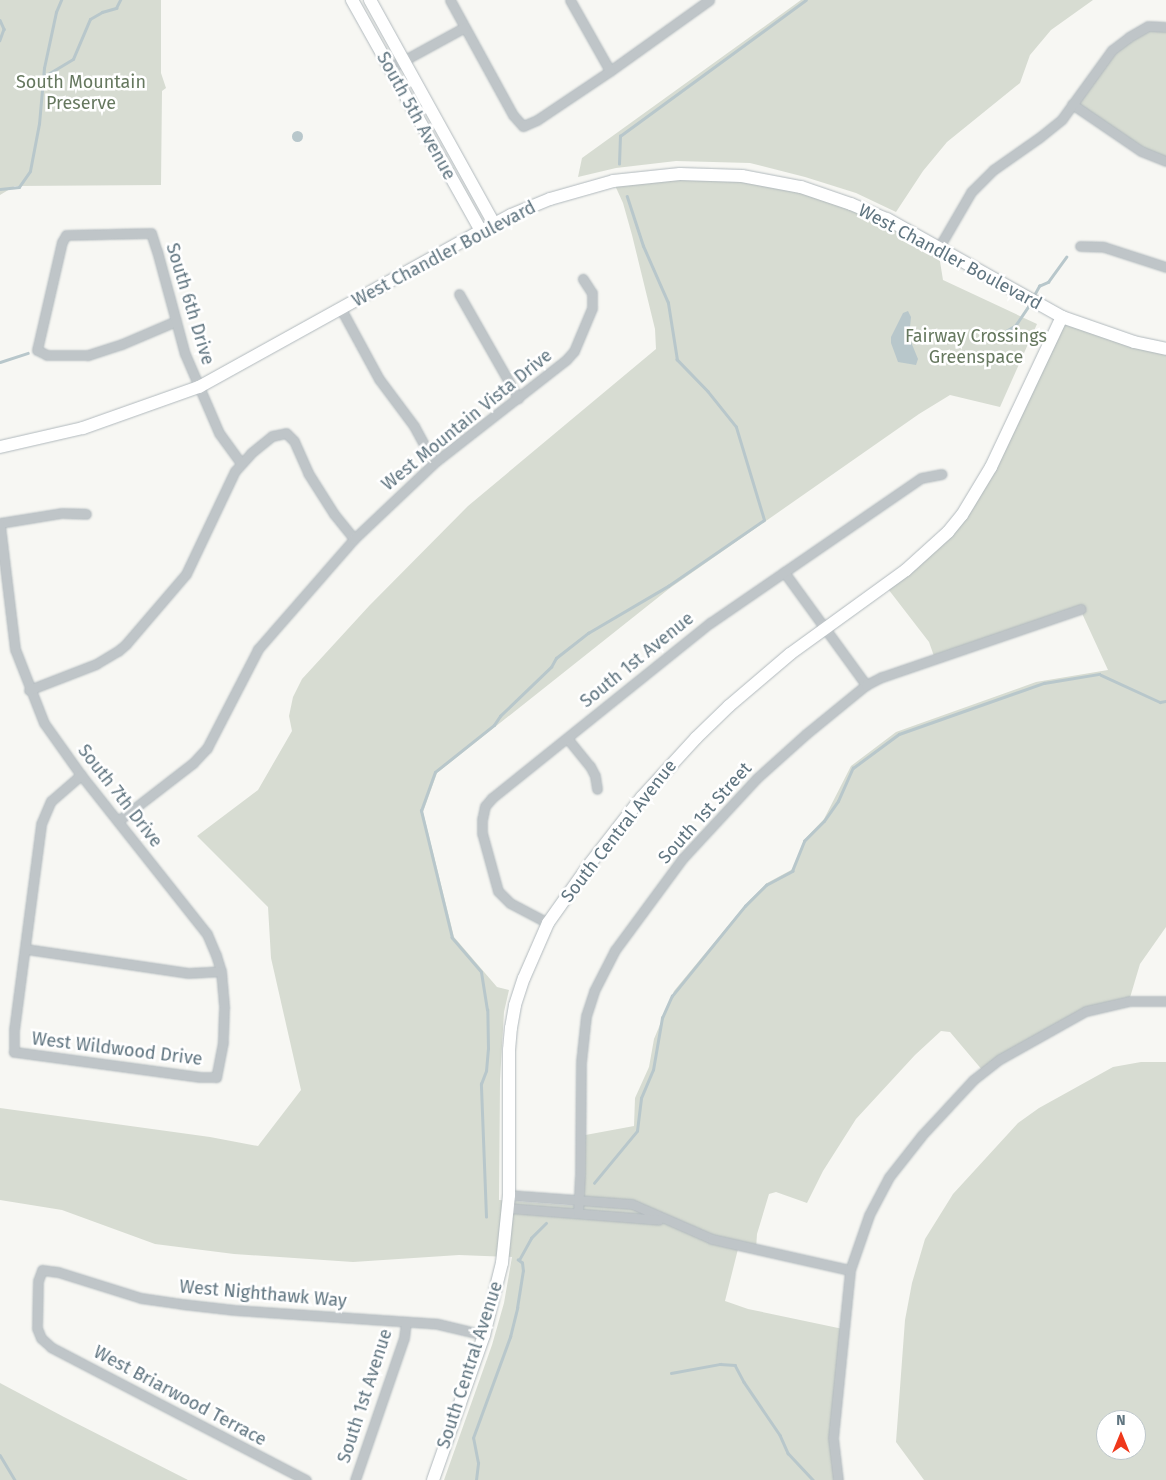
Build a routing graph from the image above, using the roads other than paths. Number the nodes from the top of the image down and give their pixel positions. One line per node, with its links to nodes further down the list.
1 (352, 0): 9 (street, South 5th Avenue)
2 (370, 0): 8 (street, South 5th Avenue)
3 (450, 0): 6 (street)
4 (570, 0): 10 (street)
5 (709, 0): 10 (street)
6 (465, 27): 8 (street); 10 (street)
7 (1166, 28): 11 (street)
8 (404, 60): 9 (street); 13 (street, South 5th Avenue)
9 (390, 68): 14 (street, South 5th Avenue)
10 (610, 71)
11 (1072, 104): 12 (street); 16 (street)
12 (1166, 161)
13 (494, 224): 14 (street, West Chandler Boulevard); 16 (street, West Chandler Boulevard)
14 (481, 231): 20 (street, West Chandler Boulevard)
15 (1080, 246): 17 (street)
16 (938, 249): 21 (street, West Chandler Boulevard)
17 (1166, 268)
18 (583, 279): 25 (street, West Mountain Vista Drive)
19 (459, 294): 25 (street)
20 (341, 309): 24 (street, West Chandler Boulevard); 28 (street)
21 (1062, 317): 23 (street, West Chandler Boulevard); 35 (street, South Central Avenue)
22 (176, 321): 22 (street, South 6th Drive); 24 (street, South 6th Drive)
23 (1166, 349)
24 (199, 387): 26 (street, West Chandler Boulevard); 27 (street, South 6th Drive)
25 (518, 398): 28 (street, West Mountain Vista Drive)
26 (0, 447)
27 (241, 463): 32 (street); 37 (street)
28 (434, 463): 32 (street, West Mountain Vista Drive)
29 (942, 474): 33 (street, South 1st Avenue)
30 (86, 514): 31 (street)
31 (0, 524): 37 (street, South 7th Drive)
32 (354, 539): 41 (street, West Mountain Vista Drive)
33 (784, 572): 35 (street); 38 (street, South 1st Avenue)
34 (1081, 609): 36 (street, South 1st Street)
35 (824, 627): 36 (street); 42 (street, South Central Avenue)
36 (866, 685): 47 (street, South 1st Street)
37 (29, 690): 39 (street, South 7th Drive)
38 (567, 738): 40 (street); 42 (street, South 1st Avenue)
39 (81, 775): 41 (street, South 7th Drive); 43 (street)
40 (597, 789)
41 (118, 821): 44 (street, South 7th Drive)
42 (548, 923): 48 (street, South Central Avenue)
43 (26, 949): 44 (street); 46 (street, West Wildwood Drive)
44 (221, 971): 46 (street, South 7th Drive)
45 (1166, 1001): 51 (street)
46 (216, 1077)
47 (578, 1200): 48 (street); 49 (street, South 1st Street); 50 (street)
48 (509, 1201): 49 (street); 53 (street, South Central Avenue)
49 (578, 1213): 50 (street)
50 (667, 1220): 51 (street)
51 (850, 1270): 58 (street)
52 (406, 1322): 53 (street, West Nighthawk Way); 54 (street, West Nighthawk Way); 56 (street, South 1st Avenue)
53 (484, 1335): 57 (street, South Central Avenue)
54 (41, 1338): 55 (street, West Briarwood Terrace)
55 (306, 1480)
56 (354, 1480)
57 (433, 1480)
58 (838, 1480)

